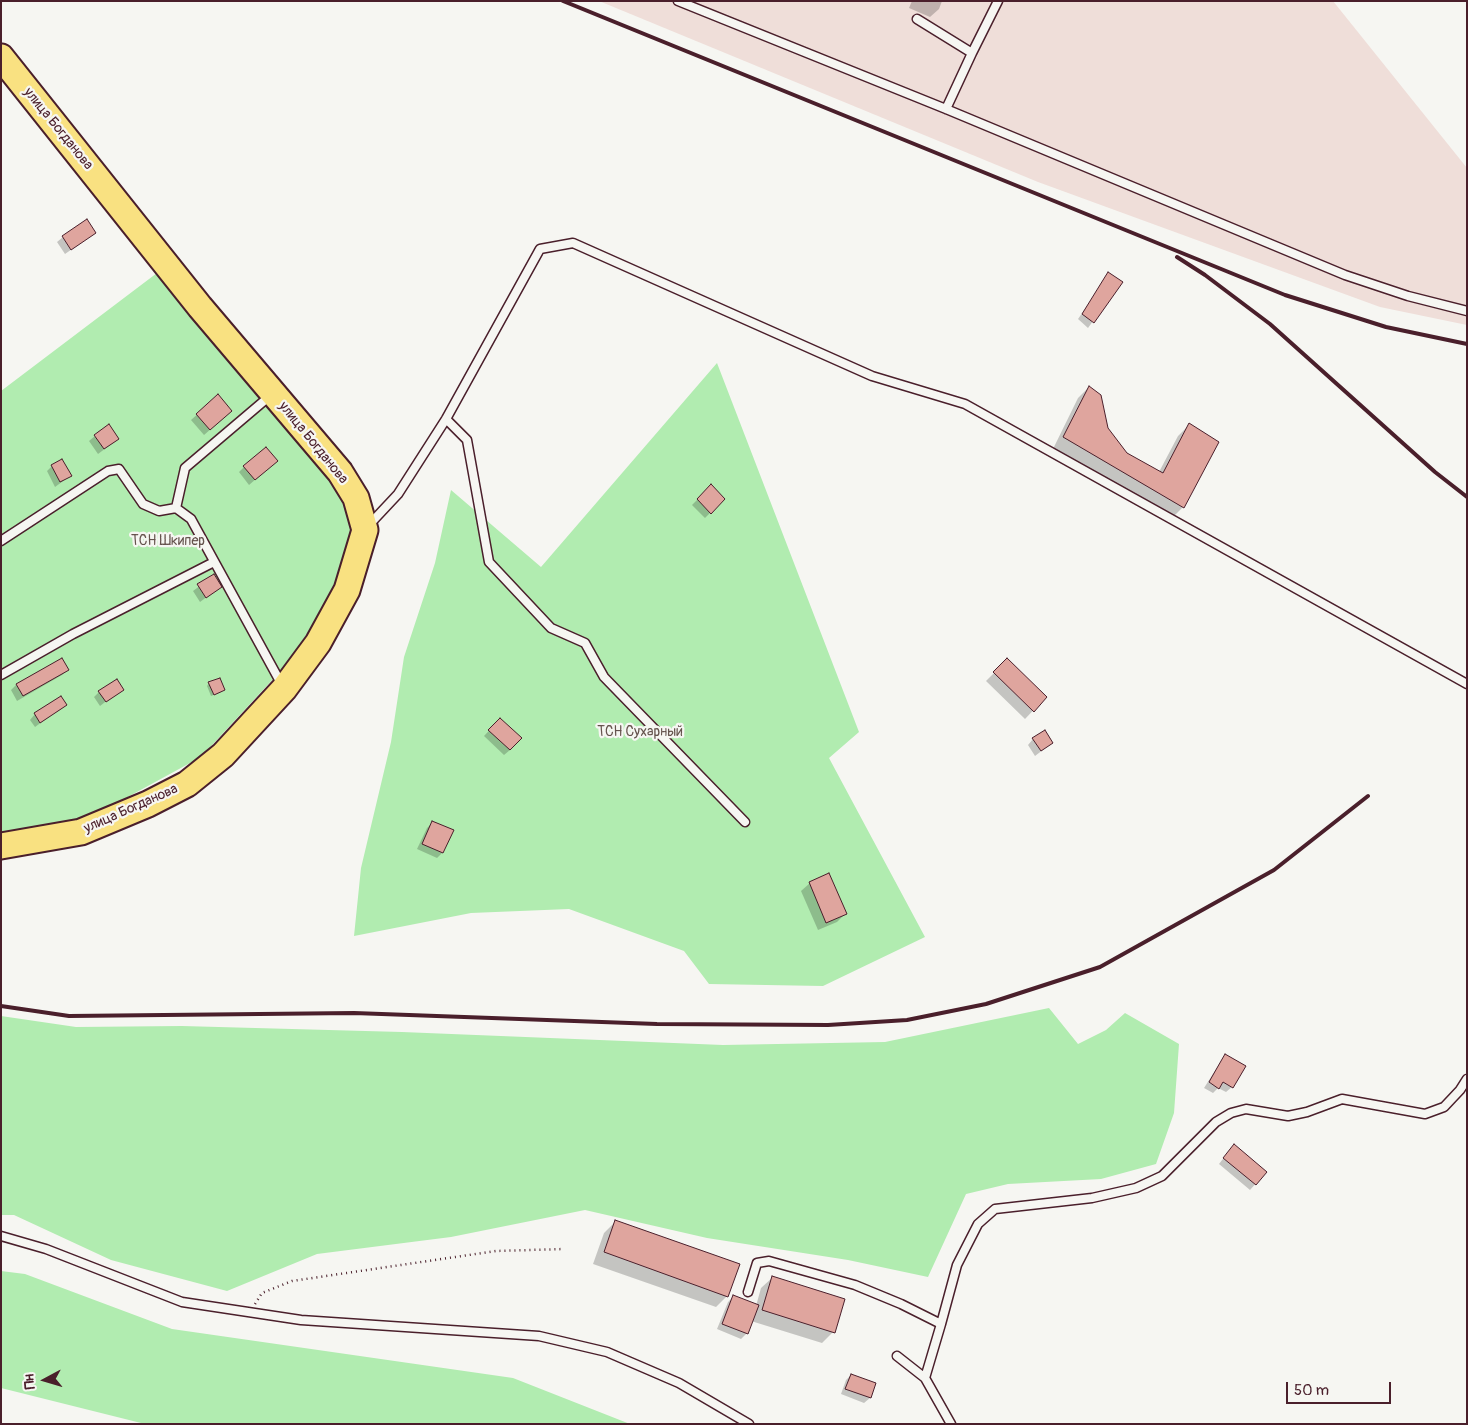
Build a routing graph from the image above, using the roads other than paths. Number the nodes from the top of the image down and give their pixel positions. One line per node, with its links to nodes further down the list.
1 (678, 1): 6 (lane)
2 (998, 1): 4 (lane)
3 (917, 19): 4 (lane)
4 (972, 53): 6 (lane)
5 (1, 57): 8 (main road, улица Богданова)
6 (946, 109): 7 (lane)
7 (1467, 311)
8 (273, 394): 10 (lane); 11 (main road, улица Богданова)
9 (446, 419): 11 (lane); 15 (lane); 17 (lane)
10 (176, 508): 12 (lane); 13 (lane)
11 (365, 530): 16 (main road, улица Богданова)
12 (1, 542)
13 (214, 562): 14 (lane); 16 (lane)
14 (1, 675)
15 (1467, 684)
16 (284, 689): 18 (main road, улица Богданова)
17 (745, 822)
18 (1, 846)
19 (1467, 1079): 22 (lane)
20 (1, 1236): 25 (lane)
21 (748, 1292): 22 (lane)
22 (941, 1324): 24 (lane)
23 (898, 1356): 24 (lane)
24 (925, 1378): 26 (lane)
25 (749, 1424)
26 (951, 1424)

